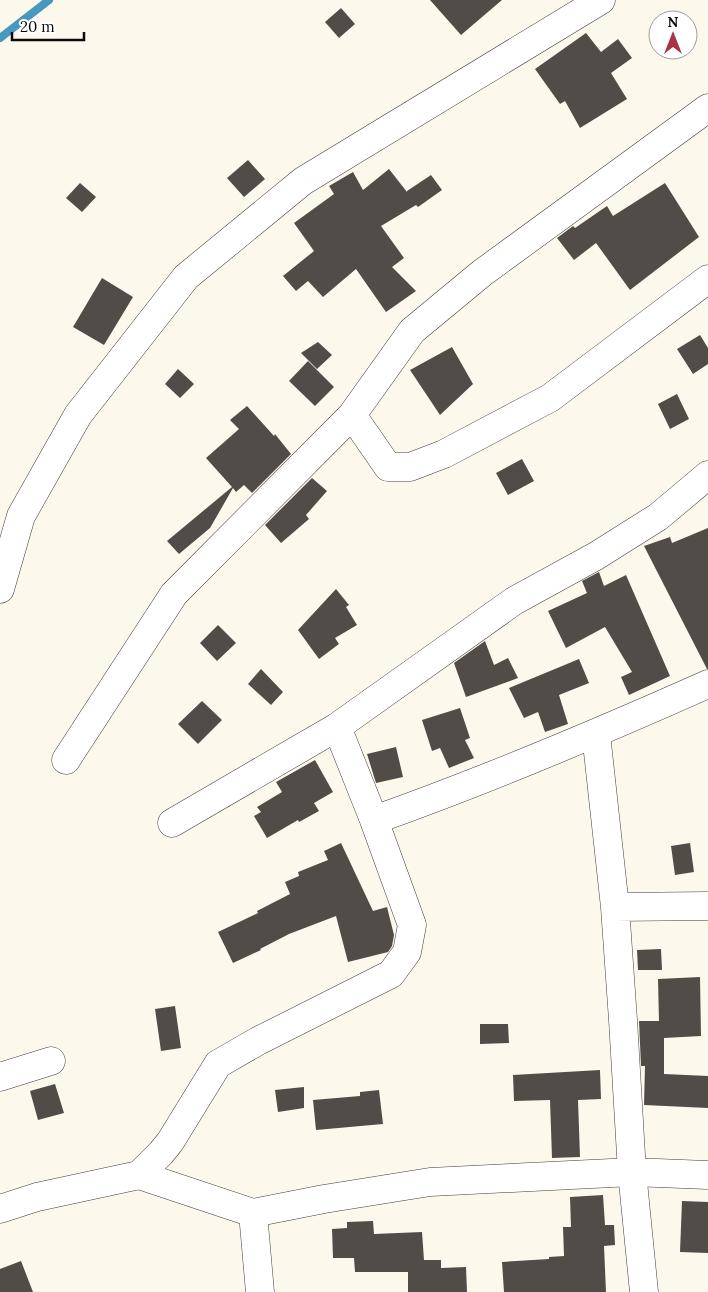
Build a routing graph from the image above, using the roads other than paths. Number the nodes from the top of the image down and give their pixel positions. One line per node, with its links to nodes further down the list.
1 (601, 0): 6 (street)
2 (708, 108): 4 (street)
3 (708, 279): 4 (street)
4 (352, 415): 10 (street)
5 (708, 475): 8 (street)
6 (0, 588)
7 (708, 684): 9 (street)
8 (337, 727): 11 (street); 12 (street)
9 (596, 734): 11 (street); 14 (street)
10 (66, 760)
11 (374, 820): 18 (street)
12 (172, 823)
13 (708, 906): 14 (street)
14 (614, 907): 17 (street)
15 (51, 1061): 16 (street)
16 (0, 1078)
17 (632, 1172): 19 (street); 21 (street); 23 (street)
18 (139, 1175): 20 (street); 21 (street)
19 (708, 1175)
20 (0, 1209)
21 (253, 1213): 22 (street)
22 (260, 1292)
23 (644, 1292)

